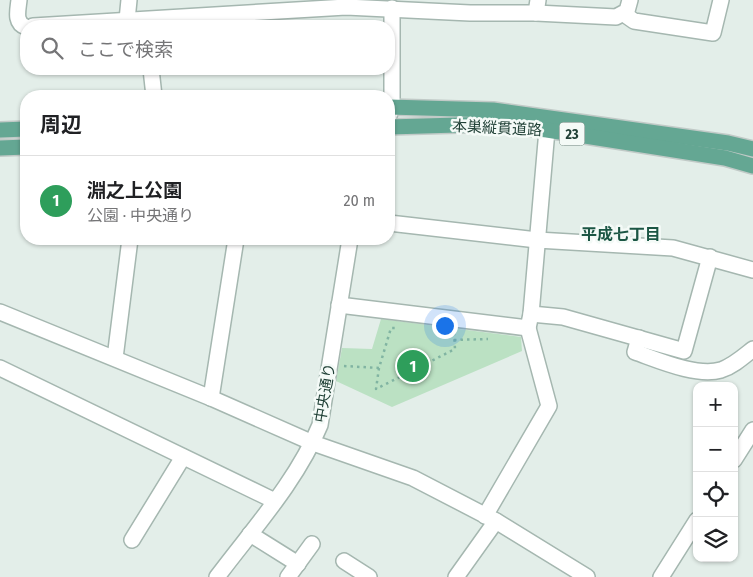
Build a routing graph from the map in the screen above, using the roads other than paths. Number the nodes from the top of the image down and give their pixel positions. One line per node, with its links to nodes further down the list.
1 (19, 0): 10 (street)
2 (129, 0): 7 (street)
3 (721, 0): 5 (street)
4 (537, 7): 5 (street); 6 (street)
5 (627, 7)
6 (392, 8): 8 (street); 9 (street)
7 (127, 20)
8 (184, 20)
9 (392, 20)
10 (20, 24)
11 (152, 75): 13 (street)
12 (391, 75): 14 (street)
13 (154, 90)
14 (390, 90)
15 (395, 110): 16 (main road, 本巣縦貫道路 / 23)
16 (548, 124): 17 (main road, 本巣縦貫道路 / 23); 22 (main road, 本巣縦貫道路 / 23); 23 (main road, 本巣縦貫道路 / 23); 25 (street)
17 (395, 126)
18 (20, 129): 19 (main road)
19 (0, 130)
20 (0, 148): 21 (main road)
21 (20, 148)
22 (753, 150)
23 (753, 166)
24 (395, 224): 25 (street)
25 (537, 240): 29 (street); 33 (street)
26 (129, 245): 36 (street)
27 (235, 245): 38 (street)
28 (349, 245): 31 (street, 中央通り)
29 (710, 257): 30 (street); 34 (street)
30 (753, 270)
31 (339, 305): 33 (street); 40 (street, 中央通り)
32 (0, 312): 36 (street)
33 (529, 321): 34 (street); 44 (street)
34 (639, 338): 35 (street)
35 (753, 348)
36 (115, 358): 38 (street)
37 (0, 368): 42 (street)
38 (211, 398): 40 (street)
39 (753, 430): 41 (street)
40 (313, 443): 43 (street, 中央通り); 44 (street)
41 (738, 454)
42 (182, 457): 43 (street); 47 (street)
43 (275, 501): 46 (street, 中央通り)
44 (490, 518): 54 (street); 55 (street)
45 (693, 526): 56 (street)
46 (250, 534): 50 (street); 51 (street, 中央通り)
47 (132, 540)
48 (312, 544): 50 (street)
49 (344, 561): 53 (street)
50 (298, 564): 52 (street)
51 (217, 577)
52 (288, 577)
53 (369, 577)
54 (456, 577)
55 (586, 577)
56 (661, 577)

